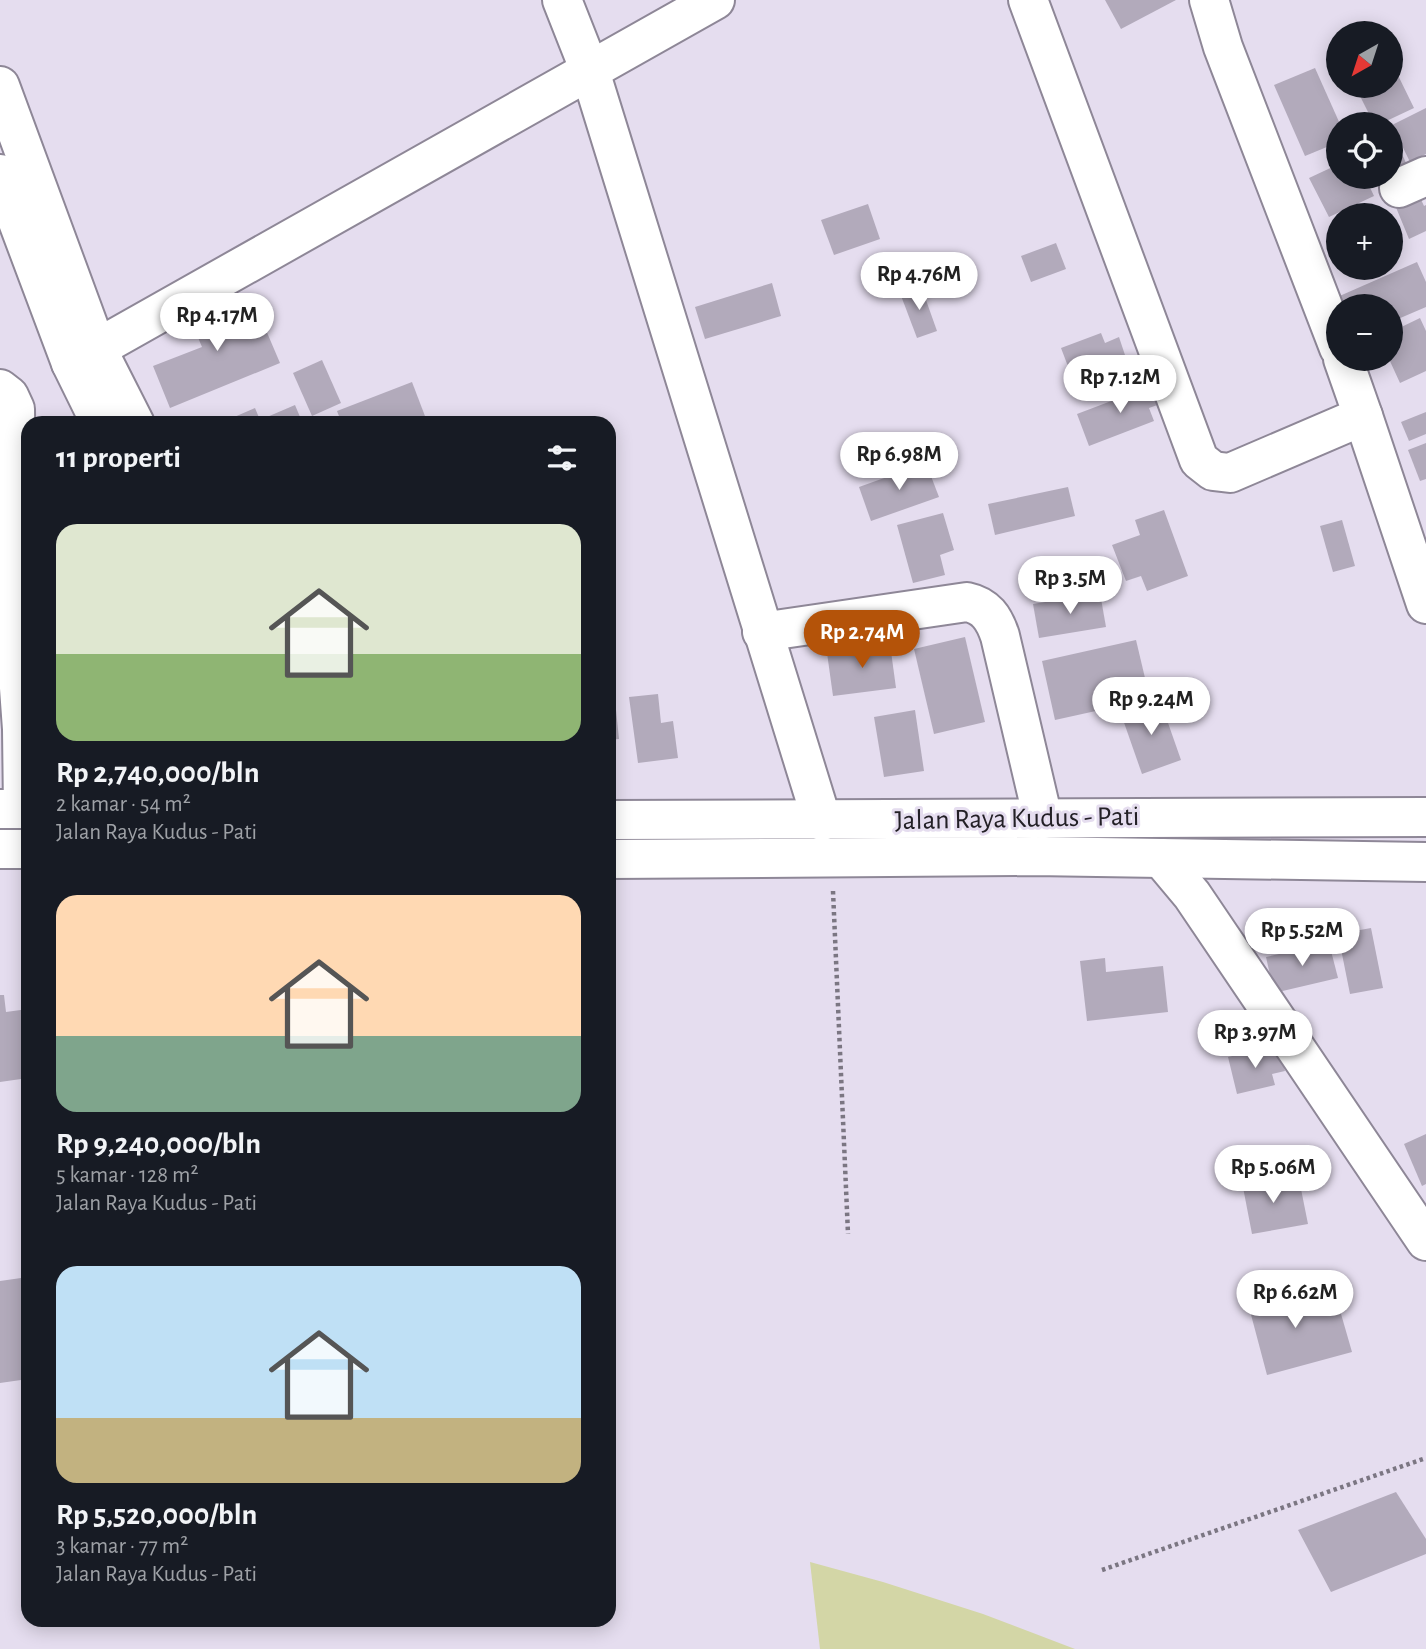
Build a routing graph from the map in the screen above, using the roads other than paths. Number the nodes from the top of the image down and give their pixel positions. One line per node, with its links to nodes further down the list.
1 (562, 0): 5 (street)
2 (715, 0): 5 (street)
3 (1028, 0): 14 (street)
4 (1209, 0): 8 (street)
5 (590, 71): 9 (street); 16 (street)
6 (0, 86): 9 (street)
7 (0, 174): 9 (street)
8 (1326, 314)
9 (84, 356): 12 (street); 13 (street)
10 (1347, 371): 14 (street)
11 (0, 389): 17 (street)
12 (99, 416)
13 (129, 416)
14 (1363, 416): 15 (street)
15 (1426, 604)
16 (762, 632): 22 (street); 24 (street)
17 (9, 674): 18 (street)
18 (21, 725)
19 (21, 745): 20 (street)
20 (17, 809)
21 (1426, 817): 22 (street, Jalan Raya Kudus - Pati)
22 (1042, 820): 24 (street, Jalan Raya Kudus - Pati)
23 (616, 821): 24 (street, Jalan Raya Kudus - Pati)
24 (826, 838): 27 (street); 28 (street)
25 (0, 849): 26 (street)
26 (21, 849)
27 (616, 858)
28 (1161, 858): 29 (street); 30 (street)
29 (1426, 862)
30 (1426, 1241)

